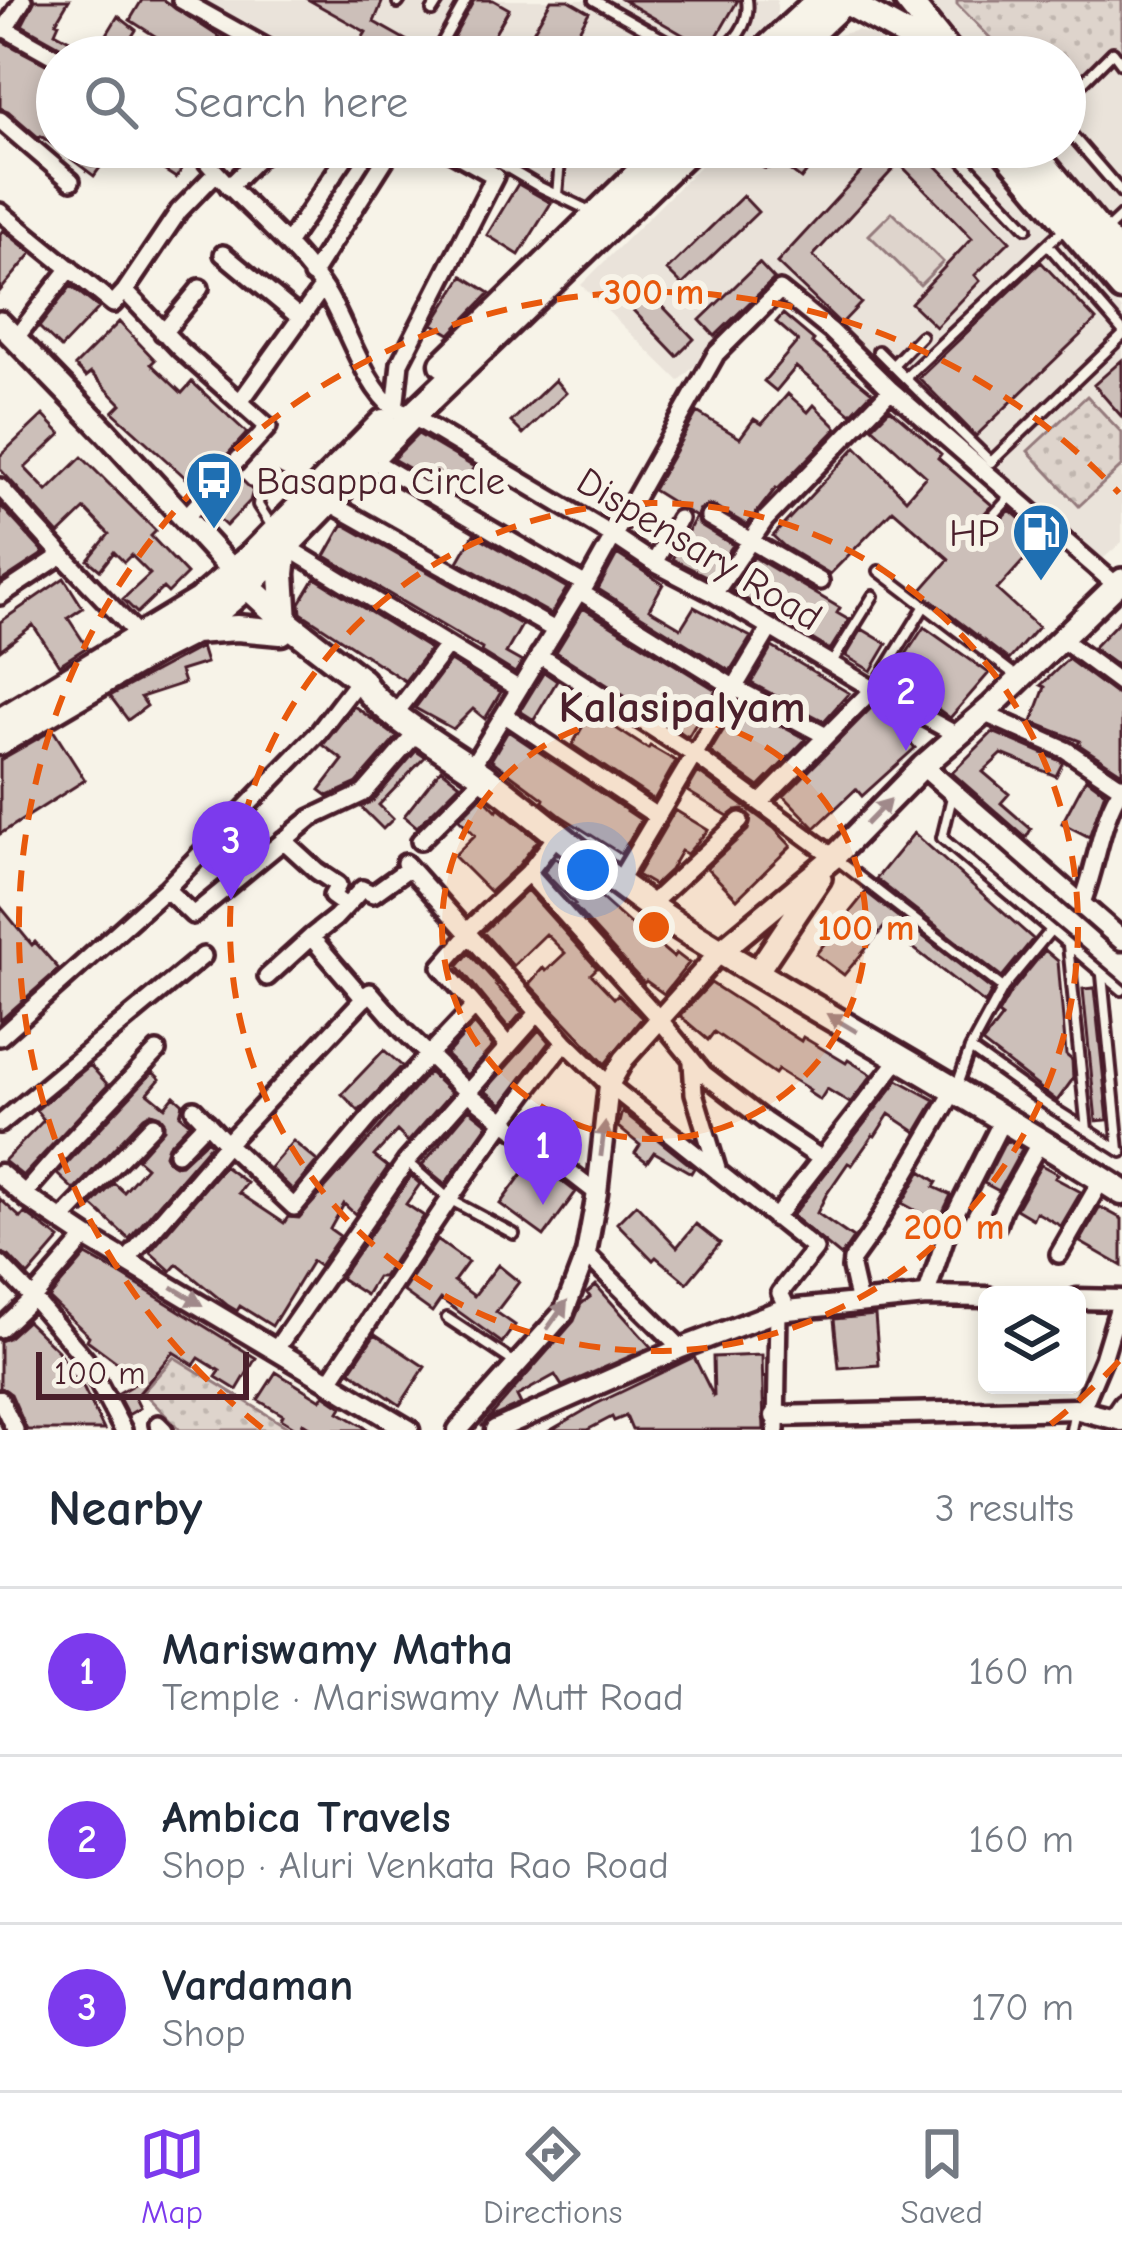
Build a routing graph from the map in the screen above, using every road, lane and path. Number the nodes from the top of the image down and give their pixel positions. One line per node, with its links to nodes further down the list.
1 (23, 0): 11 (street)
2 (181, 0): 13 (street)
3 (439, 0): 10 (lane)
4 (466, 0): 14 (lane)
5 (594, 0): 12 (lane)
6 (747, 0): 17 (lane)
7 (819, 0): 18 (main road)
8 (845, 0): 19 (main road); 20 (main road)
9 (907, 0): 21 (main road)
10 (432, 10)
11 (3, 27): 22 (street)
12 (652, 32): 15 (lane); 16 (lane)
13 (246, 36)
14 (446, 36)
15 (648, 36)
16 (659, 36)
17 (737, 36)
18 (780, 36)
19 (821, 36)
20 (908, 36)
21 (936, 36)
22 (36, 46)
23 (1122, 64): 24 (lane)
24 (1086, 79)
25 (0, 120): 26 (street)
26 (36, 151)
27 (1086, 151): 44 (lane)
28 (55, 168): 42 (street)
29 (211, 168): 41 (street)
30 (248, 168): 43 (street)
31 (338, 168): 52 (street)
32 (381, 168): 57 (street)
33 (481, 168): 71 (street)
34 (509, 168): 45 (lane)
35 (559, 168): 45 (lane)
36 (646, 168): 48 (main road)
37 (666, 168): 48 (main road)
38 (972, 168): 50 (lane)
39 (1020, 168): 49 (main road)
40 (1047, 168): 51 (main road)
41 (215, 173): 43 (street); 60 (street)
42 (71, 182)
43 (229, 187): 52 (street)
44 (1122, 193)
45 (556, 195): 48 (lane)
46 (0, 212): 56 (street)
47 (1122, 215): 51 (lane)
48 (602, 220): 71 (main road)
49 (1069, 226): 53 (lane); 59 (main road)
50 (1027, 228)
51 (1102, 234): 55 (main road)
52 (287, 244): 57 (street)
53 (1048, 245): 63 (lane); 68 (lane)
54 (223, 254): 61 (street)
55 (1122, 257)
56 (70, 268): 60 (street); 64 (street)
57 (317, 281): 61 (street); 71 (street)
58 (200, 288): 62 (street)
59 (1122, 288)
60 (124, 291): 62 (street)
61 (299, 317): 70 (street)
62 (164, 333): 70 (street)
63 (1122, 333): 68 (lane)
64 (5, 334): 77 (main road); 88 (main road)
65 (921, 336): 67 (lane)
66 (878, 351): 67 (lane)
67 (892, 366): 68 (lane)
68 (905, 378)
69 (891, 390): 74 (street); 80 (street); 82 (street)
70 (240, 402): 77 (street)
71 (404, 413): 72 (main road); 75 (main road); 80 (street, Dispensary Road)
72 (370, 459): 75 (main road); 89 (street)
73 (0, 489): 83 (street)
74 (1012, 495): 79 (lane); 87 (street)
75 (318, 500): 81 (main road); 81 (lane); 96 (street)
76 (709, 517): 82 (street)
77 (185, 518): 88 (main road)
78 (679, 519): 84 (street)
79 (983, 527)
80 (613, 535): 84 (street, Dispensary Road); 89 (street)
81 (280, 539): 88 (main road); 94 (main road); 100 (street)
82 (750, 541): 86 (street); 90 (street)
83 (62, 555): 91 (street); 98 (street)
84 (654, 563): 90 (street, Dispensary Road)
85 (879, 571): 93 (lane)
86 (820, 581)
87 (1119, 583): 99 (main road)
88 (233, 584): 94 (main road); 97 (main road); 98 (main road)
89 (582, 588): 96 (street); 106 (street)
90 (715, 594): 95 (street, Dispensary Road)
91 (0, 596)
92 (873, 596): 102 (lane)
93 (925, 607): 103 (lane); 108 (lane)
94 (283, 627): 97 (main road); 105 (main road)
95 (770, 628): 102 (street, Dispensary Road); 106 (street)
96 (555, 630): 101 (street)
97 (194, 631): 116 (main road)
98 (141, 638): 112 (main road)
99 (1060, 639): 103 (main road); 104 (street)
100 (447, 646): 107 (street); 110 (street)
101 (539, 656): 107 (street); 117 (street)
102 (831, 664): 108 (street, Dispensary Road)
103 (1020, 678): 109 (main road)
104 (1122, 684)
105 (360, 688): 110 (main road); 131 (street)
106 (735, 688): 115 (street); 117 (street)
107 (519, 689): 111 (street)
108 (873, 689): 114 (street, Dispensary Road); 115 (street)
109 (983, 713): 114 (main road); 120 (street)
110 (395, 714): 113 (main road)
111 (505, 715): 119 (street); 123 (street)
112 (0, 721)
113 (419, 730): 119 (main road); 126 (street)
114 (956, 735): 118 (main road)
115 (826, 736): 122 (street)
116 (0, 742)
117 (696, 756): 122 (street); 123 (street)
118 (923, 766): 121 (street); 128 (main road, one-way to 118)
119 (477, 772): 125 (main road); 127 (street)
120 (1122, 787): 133 (street)
121 (953, 793): 133 (street); 135 (lane)
122 (761, 802): 128 (street)
123 (658, 817): 130 (street)
124 (740, 820): 132 (street)
125 (558, 834): 129 (street); 130 (main road)
126 (283, 839): 131 (street); 134 (street)
127 (420, 841)
128 (834, 857): 140 (main road); 142 (main road); 145 (lane)
129 (528, 873): 137 (street); 150 (street)
130 (619, 881): 132 (main road)
131 (166, 889): 151 (street)
132 (650, 905): 140 (main road)
133 (1081, 905): 136 (street)
134 (346, 906): 137 (street); 138 (street)
135 (1051, 930): 139 (lane); 145 (lane)
136 (1119, 931)
137 (467, 933): 148 (street); 149 (street)
138 (311, 938): 144 (street); 147 (street)
139 (1067, 944): 143 (lane); 168 (lane)
140 (721, 951): 142 (main road); 150 (street)
141 (203, 956): 166 (street)
142 (757, 972): 157 (main road, one-way to 142)
143 (1102, 974): 146 (lane); 171 (lane)
144 (267, 977)
145 (1003, 988): 154 (lane)
146 (1122, 990)
147 (364, 999): 156 (street); 170 (street)
148 (475, 1006): 153 (street); 156 (street)
149 (538, 1013): 152 (street); 153 (street)
150 (660, 1020): 158 (street); 159 (street)
151 (0, 1036)
152 (565, 1042): 159 (street); 164 (street)
153 (508, 1046): 161 (street)
154 (970, 1049): 160 (lane); 168 (lane)
155 (157, 1051): 179 (street)
156 (429, 1055): 161 (street); 170 (street)
157 (900, 1058): 160 (main road); 173 (street)
158 (692, 1059): 173 (street); 175 (street)
159 (609, 1085): 175 (street); 178 (street, one-way to 159)
160 (955, 1090): 163 (main road); 195 (street)
161 (469, 1094): 164 (street); 174 (street)
162 (194, 1108): 165 (street)
163 (1004, 1117): 169 (main road); 190 (street)
164 (505, 1121): 178 (street); 180 (street)
165 (207, 1122): 170 (street); 172 (street)
166 (0, 1124)
167 (153, 1125): 182 (street)
168 (1087, 1130): 171 (lane)
169 (1040, 1140): 177 (main road); 183 (street)
170 (226, 1144): 188 (street)
171 (1120, 1151)
172 (177, 1153)
173 (820, 1159): 181 (street)
174 (406, 1162): 180 (lane); 200 (street)
175 (718, 1172): 181 (street)
176 (0, 1174): 179 (street)
177 (1112, 1186): 187 (street)
178 (597, 1193): 186 (street)
179 (25, 1194): 182 (street)
180 (448, 1199): 184 (lane); 202 (street)
181 (775, 1218): 196 (street)
182 (61, 1220): 185 (street)
183 (997, 1225)
184 (514, 1234)
185 (86, 1238): 188 (street); 191 (street)
186 (586, 1254): 199 (street); 201 (street, one-way to 186)
187 (1059, 1254)
188 (127, 1260): 200 (street, one-way to 200)
189 (0, 1264): 191 (street)
190 (926, 1296): 192 (street); 195 (street)
191 (33, 1298): 198 (street); 209 (street)
192 (978, 1298)
193 (1086, 1299): 194 (street)
194 (1121, 1300): 204 (street)
195 (860, 1303): 196 (street)
196 (783, 1310): 199 (street); 206 (street)
197 (447, 1318): 201 (lane)
198 (0, 1329)
199 (681, 1348): 207 (street)
200 (276, 1349): 202 (street)
201 (517, 1364): 211 (street)
202 (329, 1382): 210 (street)
203 (0, 1399): 208 (street)
204 (1078, 1410): 205 (street); 206 (street); 212 (lane)
205 (1118, 1414)
206 (776, 1423)
207 (500, 1429)
208 (15, 1430)
209 (123, 1430)
210 (409, 1430)
211 (458, 1430)
212 (1071, 1430)

